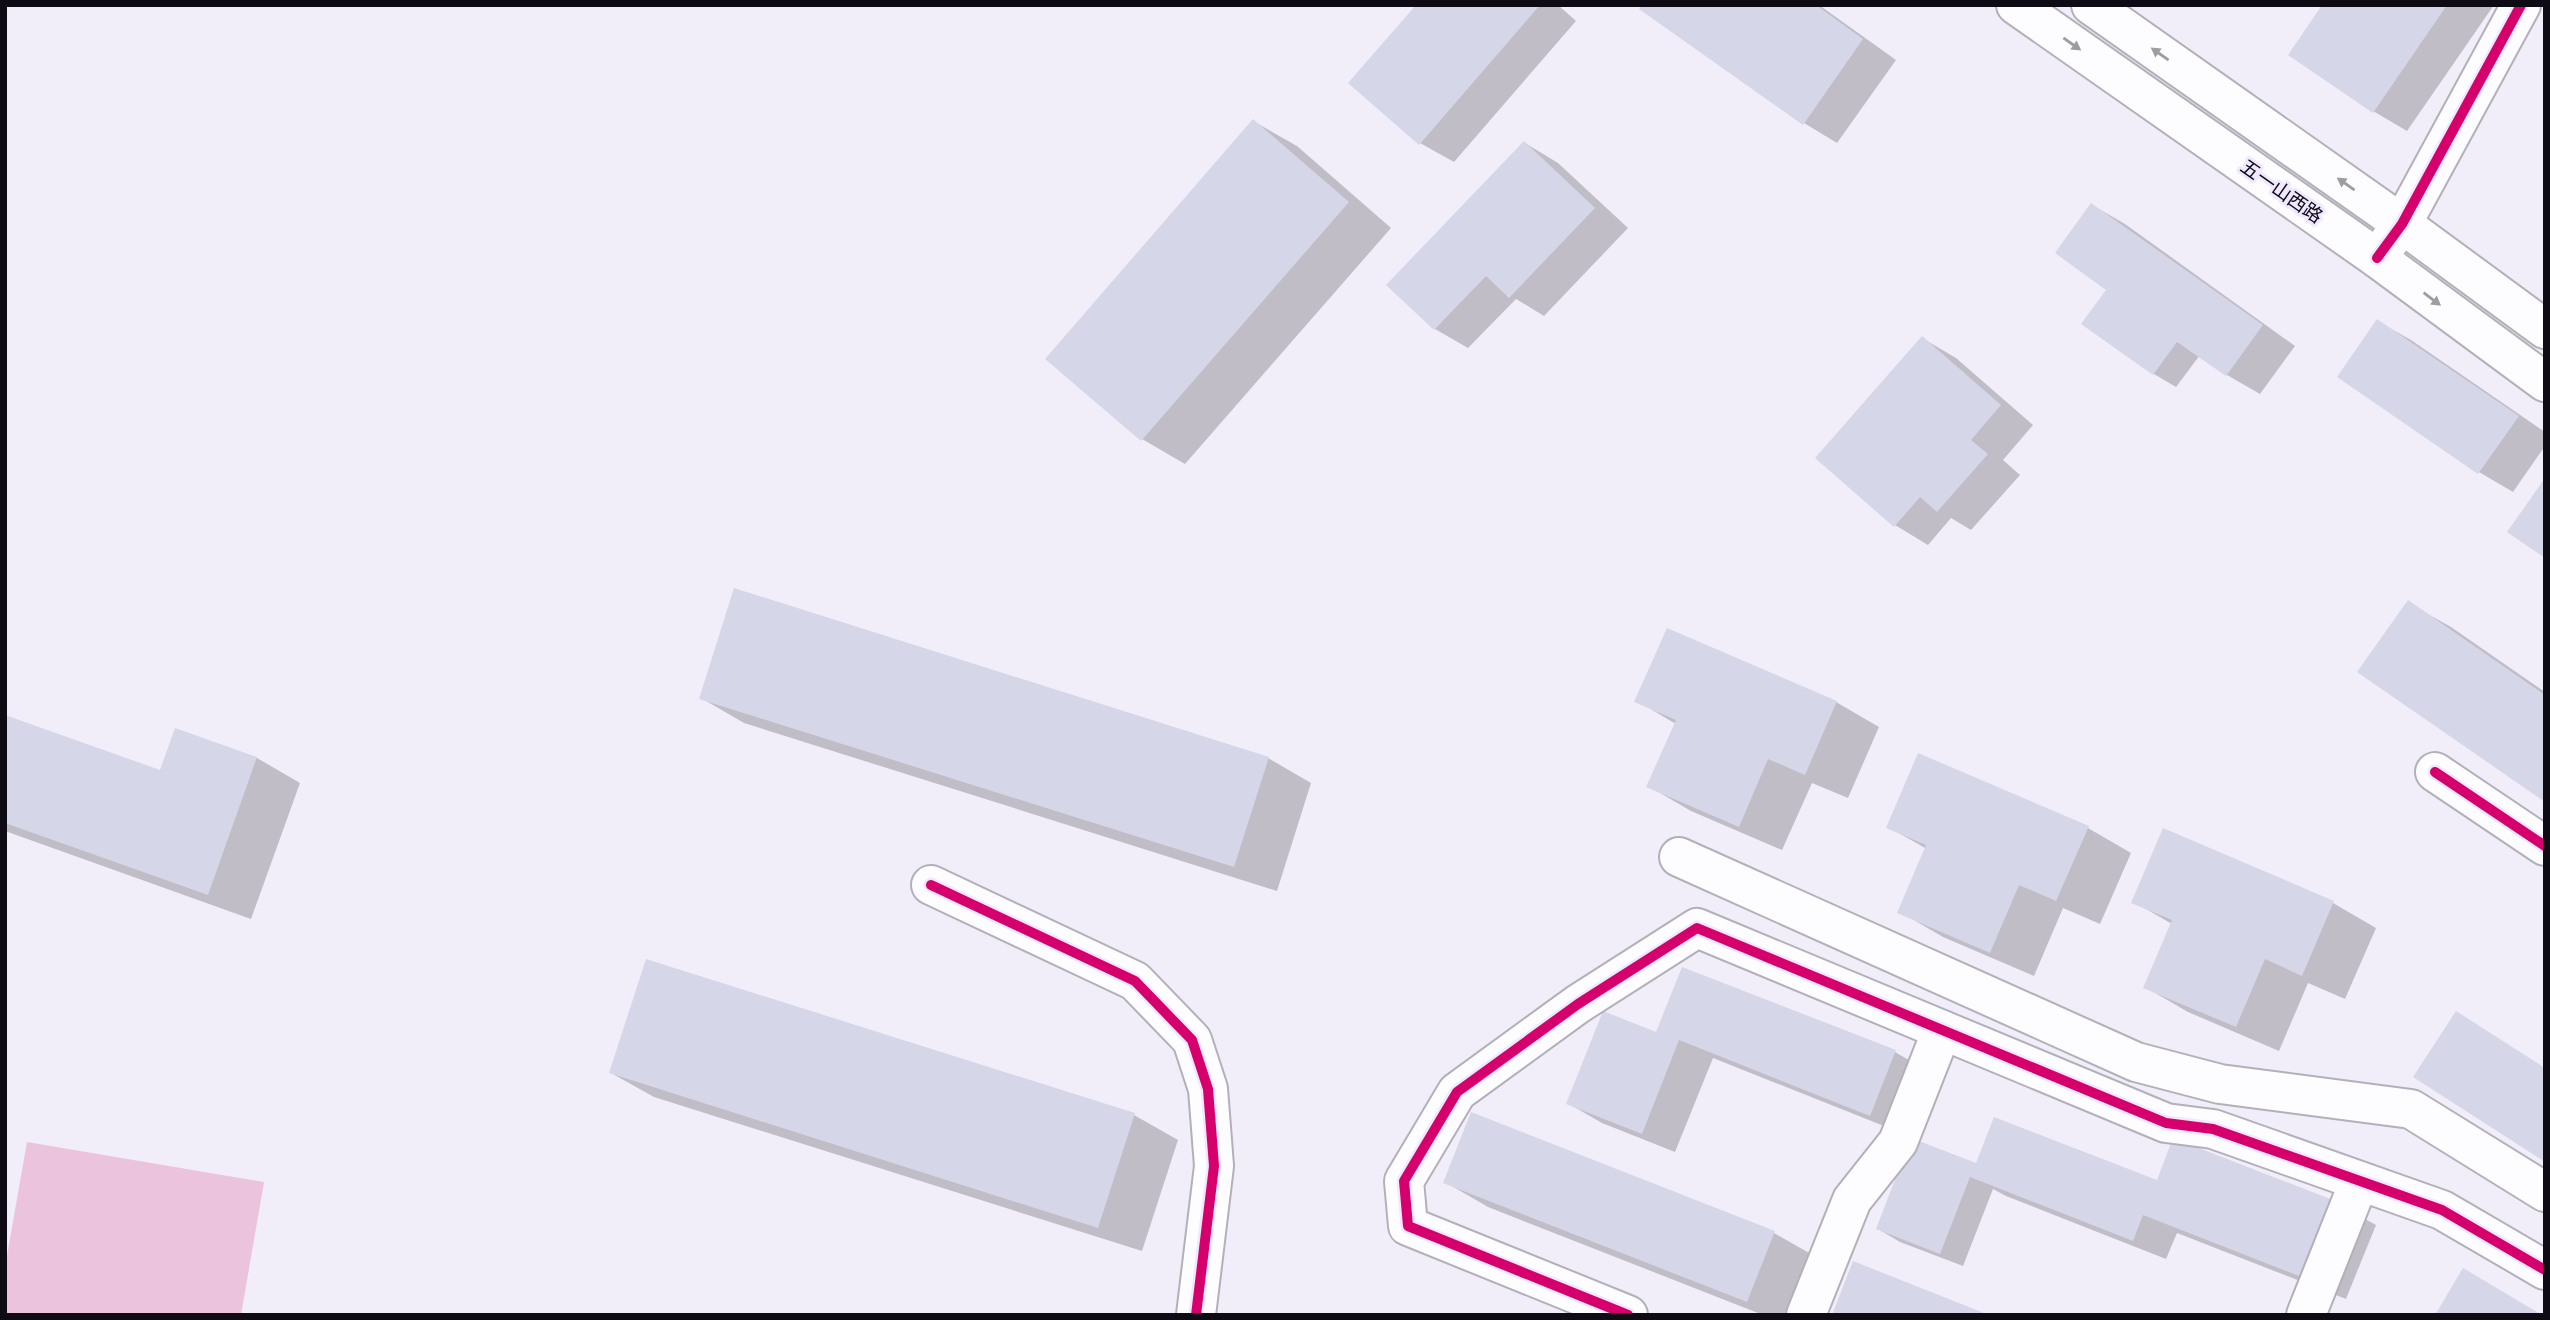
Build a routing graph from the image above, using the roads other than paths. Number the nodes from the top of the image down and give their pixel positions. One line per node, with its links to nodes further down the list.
1 (2017, 5): 5 (street, 五一山西路, one-way to 5)
2 (2091, 5): 4 (street, one-way to 2)
3 (2521, 5): 4 (street)
4 (2402, 223): 5 (street); 6 (street)
5 (2377, 258): 7 (street, 五一山西路, one-way to 7)
6 (2545, 330)
7 (2545, 382)
8 (2435, 772): 9 (street)
9 (2545, 846)
10 (1679, 857): 14 (street)
11 (931, 885): 16 (street)
12 (1942, 1030): 13 (street); 17 (street); 18 (street)
13 (2359, 1182): 15 (street); 19 (street)
14 (2545, 1192)
15 (2545, 1270)
16 (1196, 1315)
17 (1628, 1315)
18 (1806, 1315)
19 (2306, 1315)

